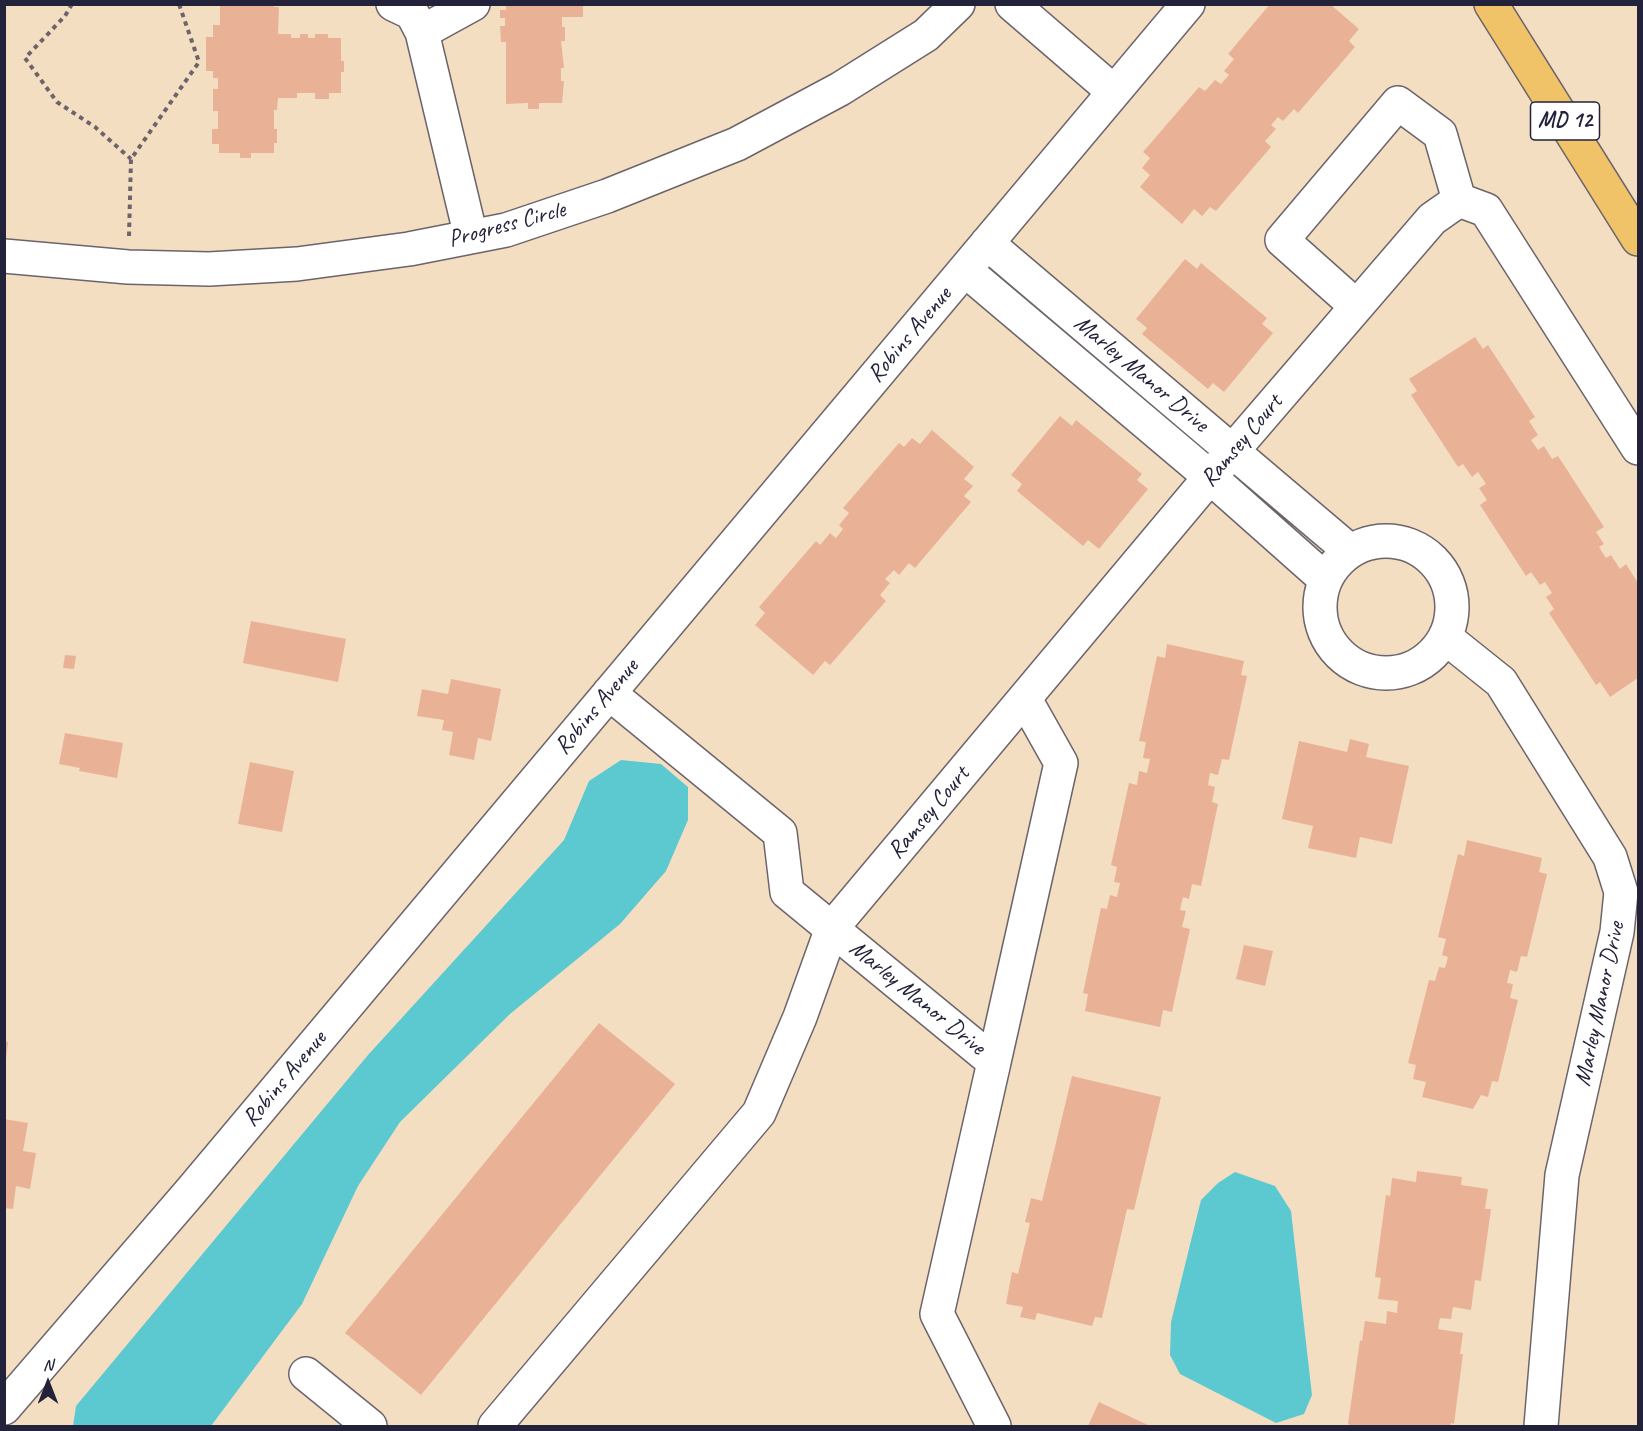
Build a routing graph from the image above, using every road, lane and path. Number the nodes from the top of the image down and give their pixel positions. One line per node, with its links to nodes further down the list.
1 (72, 4): 11 (path)
2 (179, 4): 11 (path)
3 (393, 4): 9 (street)
4 (472, 4): 9 (street)
5 (958, 4): 13 (street, Progress Circle)
6 (1012, 4): 10 (street)
7 (1188, 4): 10 (street, Robins Avenue)
8 (1491, 4): 14 (main road, MD 12)
9 (422, 32): 13 (street)
10 (1114, 92): 15 (street, Robins Avenue)
11 (131, 159): 17 (path)
12 (1459, 200): 19 (street, Ramsey Court); 19 (street); 20 (street)
13 (471, 237): 17 (street, Progress Circle)
14 (1638, 238)
15 (987, 243): 18 (street, Robins Avenue); 21 (street, Marley Manor Drive)
16 (4, 256): 17 (street, Progress Circle)
17 (128, 267)
18 (965, 270): 22 (street, Marley Manor Drive); 26 (street, Robins Avenue)
19 (1356, 306): 21 (street, Ramsey Court)
20 (1638, 448)
21 (1233, 451): 22 (street, Ramsey Court); 23 (street, Marley Manor Drive)
22 (1210, 477): 24 (street, Marley Manor Drive); 27 (street, Ramsey Court)
23 (1350, 551): 24 (street); 25 (street)
24 (1325, 579): 25 (street)
25 (1446, 638): 35 (street, Marley Manor Drive)
26 (609, 693): 28 (street, Marley Manor Drive); 31 (street, Robins Avenue)
27 (1025, 699): 28 (street, Ramsey Court); 29 (street)
28 (832, 928): 29 (street, Marley Manor Drive); 33 (street)
29 (994, 1062): 34 (street, Marley Manor Drive)
30 (306, 1374): 32 (street)
31 (4, 1408)
32 (370, 1426)
33 (495, 1426)
34 (994, 1426)
35 (1541, 1426)

